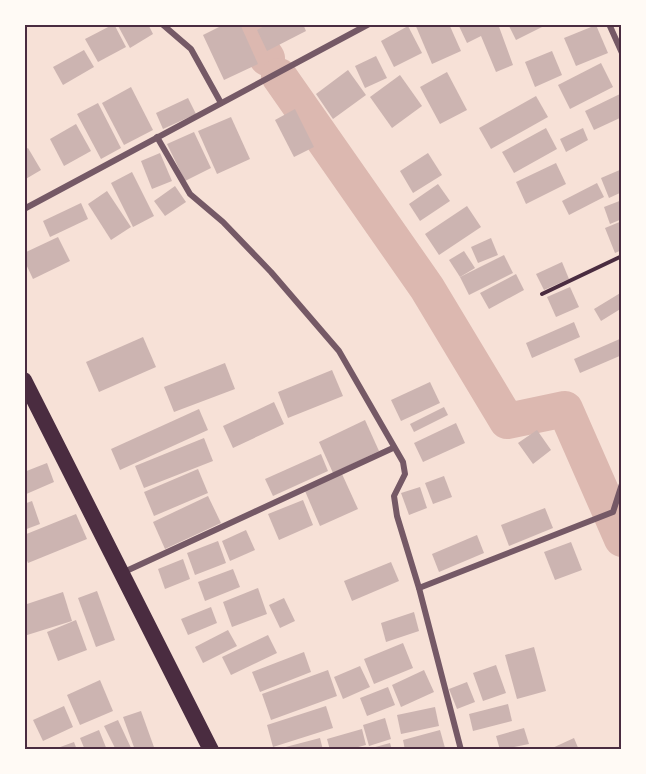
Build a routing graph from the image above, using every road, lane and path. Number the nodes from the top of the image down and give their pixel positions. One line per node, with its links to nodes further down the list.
1 (162, 24): 5 (street)
2 (369, 24): 5 (street)
3 (609, 24): 4 (street)
4 (622, 53)
5 (221, 103): 6 (street)
6 (157, 137): 7 (street); 11 (street)
7 (24, 209)
8 (622, 256): 9 (path)
9 (542, 294)
10 (24, 380): 13 (highway)
11 (393, 448): 13 (street); 14 (street)
12 (622, 484): 14 (street)
13 (122, 573): 15 (highway)
14 (419, 588): 16 (street)
15 (206, 749)
16 (461, 750)

